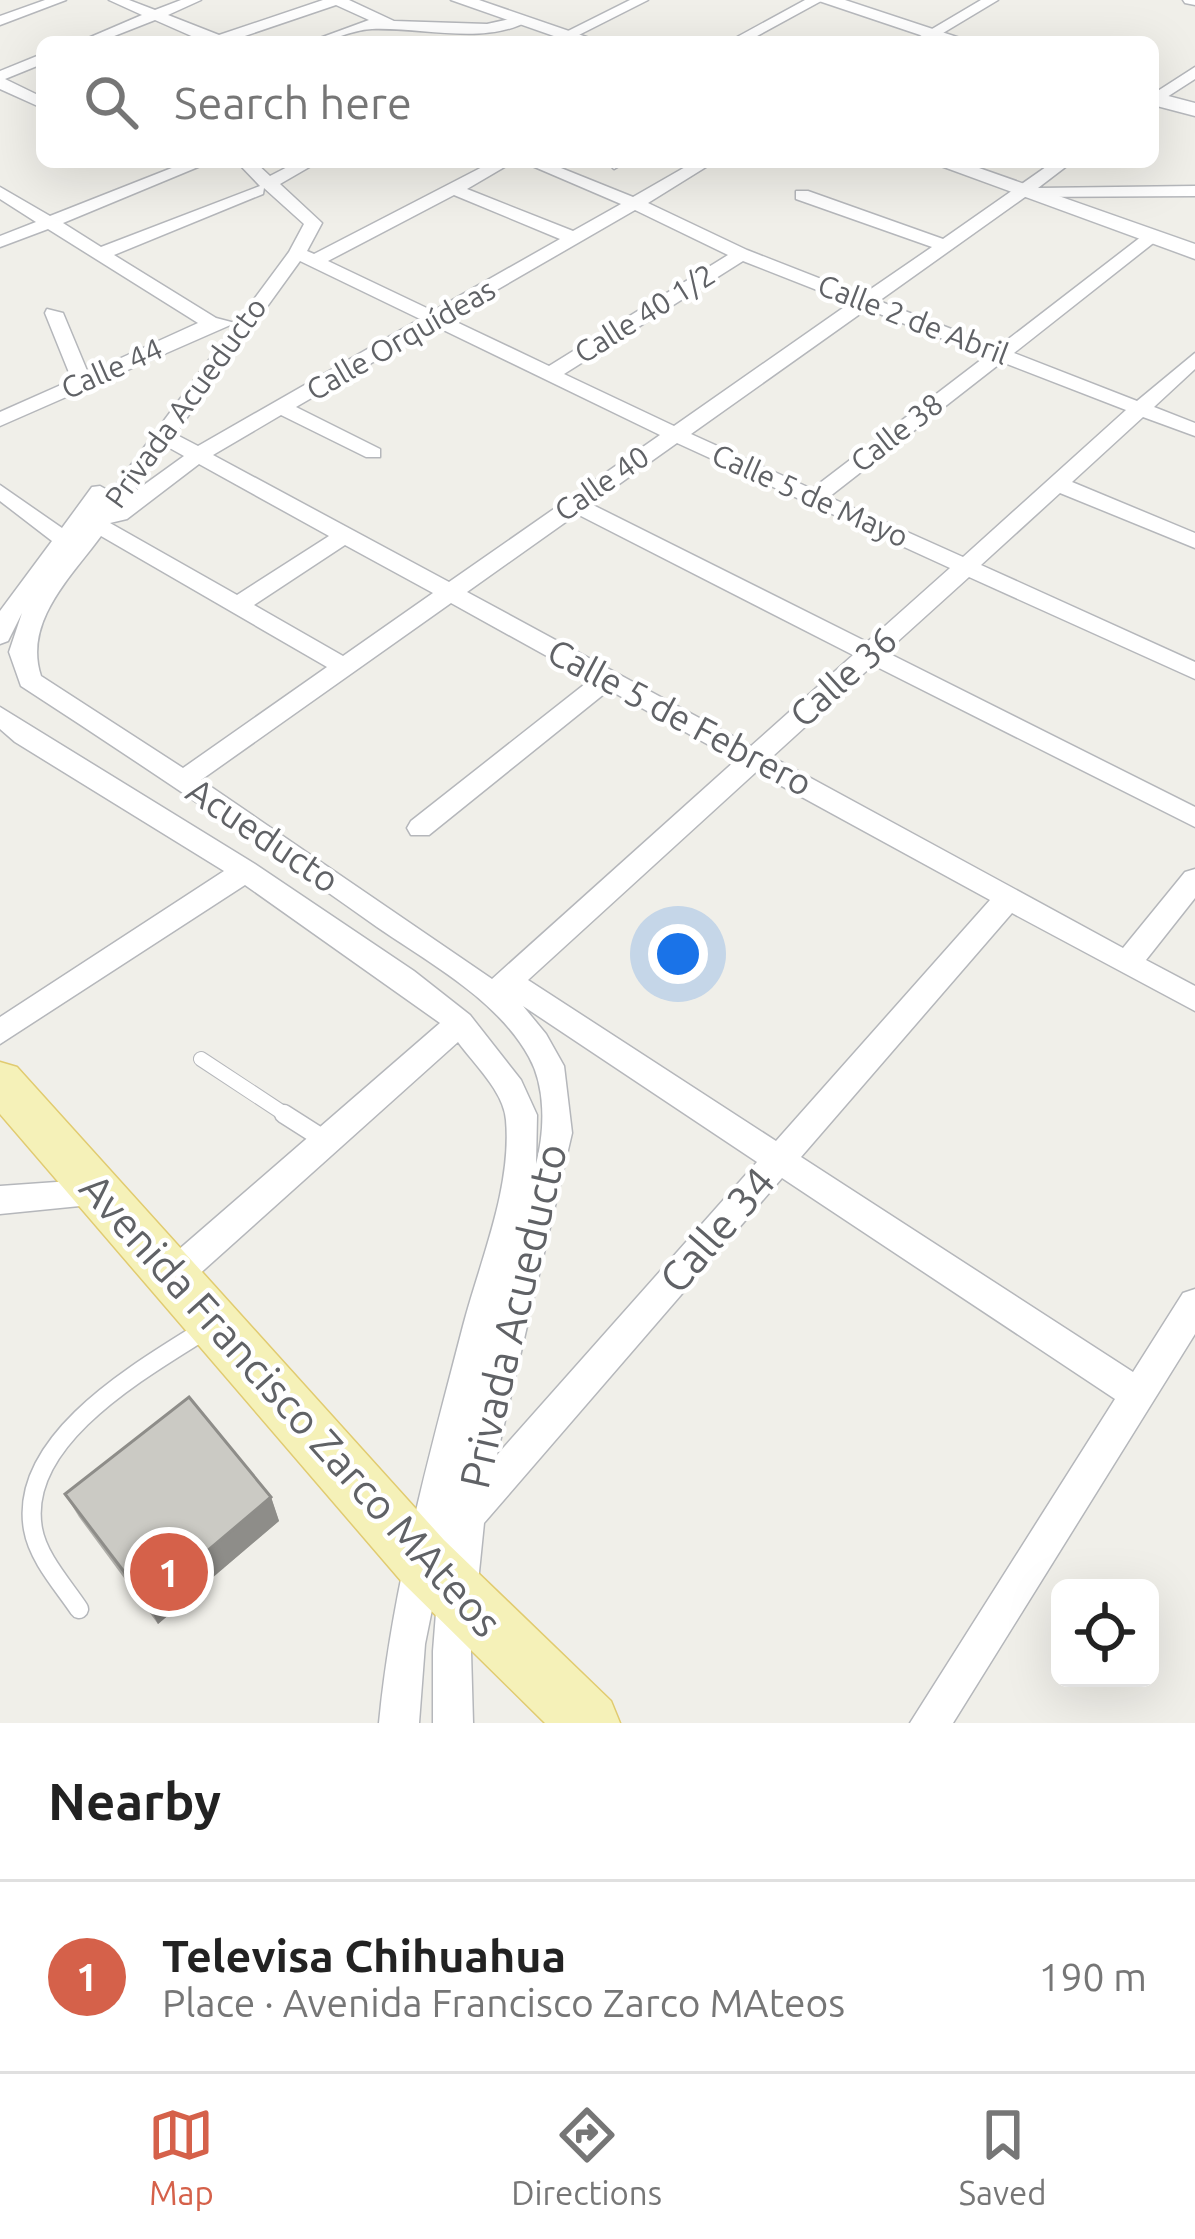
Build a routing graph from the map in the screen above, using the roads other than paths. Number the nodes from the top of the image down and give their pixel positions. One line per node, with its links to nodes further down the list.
1 (59, 0): 11 (street)
2 (116, 0): 9 (street)
3 (194, 0): 9 (street)
4 (337, 0): 12 (street); 15 (street)
5 (641, 0): 18 (street)
6 (820, 0): 19 (street); 20 (street)
7 (991, 0): 21 (street)
8 (479, 2): 10 (street)
9 (156, 15): 13 (street); 14 (street)
10 (523, 20): 12 (street); 17 (street)
11 (0, 22)
12 (391, 24): 16 (street)
13 (102, 36)
14 (204, 36)
15 (231, 36)
16 (332, 36)
17 (557, 36)
18 (565, 36)
19 (747, 36)
20 (919, 36)
21 (928, 36)
22 (36, 62): 24 (street)
23 (1195, 72): 27 (street)
24 (0, 79): 25 (street)
25 (36, 96)
26 (36, 96): 29 (street)
27 (1159, 96)
28 (1159, 100): 30 (street)
29 (0, 103)
30 (1195, 110)
31 (150, 168): 41 (street)
32 (187, 168): 41 (street)
33 (232, 168): 42 (street)
34 (249, 168): 42 (street)
35 (298, 168): 42 (street)
36 (493, 168): 43 (street)
37 (546, 168): 48 (street)
38 (695, 168): 48 (street, Calle Orquídeas)
39 (958, 168): 46 (street)
40 (1056, 168): 46 (street, Calle 40)
41 (165, 177): 49 (street)
42 (262, 187): 55 (street); 57 (street)
43 (453, 189): 51 (street); 57 (street)
44 (1195, 191): 46 (street)
45 (0, 192): 49 (street)
46 (1026, 192): 50 (street); 53 (street, Calle 40)
47 (802, 195): 53 (street)
48 (634, 203): 51 (street, Calle Orquídeas); 56 (street, Calle 2 de Abril)
49 (52, 222): 52 (street); 55 (street)
50 (1152, 237): 54 (street); 62 (street, Calle 38)
51 (576, 239): 60 (street, Calle Orquídeas)
52 (0, 242)
53 (947, 246): 58 (street, Calle 40)
54 (1195, 252)
55 (103, 253): 61 (street)
56 (740, 254): 58 (street, Calle 2 de Abril); 64 (street, Calle 40 1/2)
57 (297, 255): 60 (street, Calle 5 de Mayo); 61 (street, Privada Acueducto); 71 (street, Privada Acueducto)
58 (866, 302): 62 (street, Calle 2 de Abril); 70 (street, Calle 40)
59 (53, 313): 65 (street)
60 (434, 320): 64 (street, Calle 5 de Mayo); 66 (street, Calle Orquídeas)
61 (219, 323): 65 (street, Calle 44); 74 (street, Privada Acueducto)
62 (998, 353): 67 (street, Calle 2 de Abril); 77 (street, Calle 38)
63 (1195, 359): 67 (street, Calle 36)
64 (549, 375): 70 (street, Calle 5 de Mayo)
65 (82, 381): 68 (street, Calle 44)
66 (282, 408): 72 (street); 73 (street, Calle Orquídeas)
67 (1140, 409): 69 (street, Calle 2 de Abril); 75 (street, Calle 36)
68 (0, 420)
69 (1195, 430)
70 (674, 434): 77 (street, Calle 5 de Mayo); 78 (street, Calle 40)
71 (164, 436): 73 (street, Calle 5 de Febrero); 74 (street, Privada Acueducto)
72 (373, 453)
73 (199, 455): 79 (street, Calle Orquídeas); 80 (street, Calle 5 de Febrero)
74 (124, 475): 79 (street, Privada Acueducto); 81 (street, Privada Acueducto)
75 (1058, 484): 82 (street); 83 (street, Calle 36)
76 (0, 491): 81 (street)
77 (814, 498): 83 (street, Calle 5 de Mayo)
78 (574, 504): 84 (street, Calle 40); 87 (street)
79 (101, 527): 85 (street); 91 (street, Privada Acueducto)
80 (345, 535): 84 (street, Calle 5 de Febrero); 85 (street)
81 (63, 539): 86 (street, Privada Acueducto)
82 (1195, 541)
83 (966, 566): 87 (street, Calle 36); 89 (street, Calle 5 de Mayo)
84 (449, 592): 88 (street, Calle 40); 90 (street, Calle 5 de Febrero)
85 (237, 605): 88 (street)
86 (0, 636)
87 (869, 653): 93 (street, Calle 36); 95 (street)
88 (345, 667): 94 (street, Calle 40)
89 (1195, 671)
90 (607, 679): 93 (street, Calle 5 de Febrero); 96 (street)
91 (30, 680): 94 (street, Acueducto)
92 (0, 715): 97 (street, Acueducto)
93 (755, 756): 99 (street, Calle 5 de Febrero); 101 (street, Calle 36)
94 (183, 780): 101 (street, Acueducto)
95 (1195, 818)
96 (420, 829)
97 (245, 871): 103 (street, Acueducto); 104 (street)
98 (1195, 879): 100 (street)
99 (1009, 897): 100 (street, Calle 5 de Febrero); 108 (street, Calle 34)
100 (1127, 963): 102 (street, Calle 5 de Febrero)
101 (500, 988): 108 (street); 115 (street, Privada Acueducto)
102 (1195, 1000)
103 (460, 1023): 107 (street); 116 (street, Privada Acueducto)
104 (0, 1033)
105 (201, 1059): 107 (lane)
106 (0, 1081): 109 (main road, Avenida Francisco Zarco MAteos)
107 (328, 1142): 111 (street)
108 (779, 1159): 114 (street); 115 (street, Calle 34)
109 (99, 1193): 110 (street); 111 (main road, Avenida Francisco Zarco MAteos)
110 (0, 1200)
111 (173, 1275): 113 (main road, Avenida Francisco Zarco MAteos)
112 (1195, 1304): 114 (street)
113 (215, 1323): 116 (main road, Avenida Francisco Zarco MAteos); 117 (lane)
114 (1138, 1395): 121 (street)
115 (467, 1515): 116 (street)
116 (440, 1579): 118 (street); 119 (street); 120 (main road, Avenida Francisco Zarco MAteos)
117 (79, 1609)
118 (399, 1723)
119 (453, 1723)
120 (589, 1723)
121 (930, 1723)

